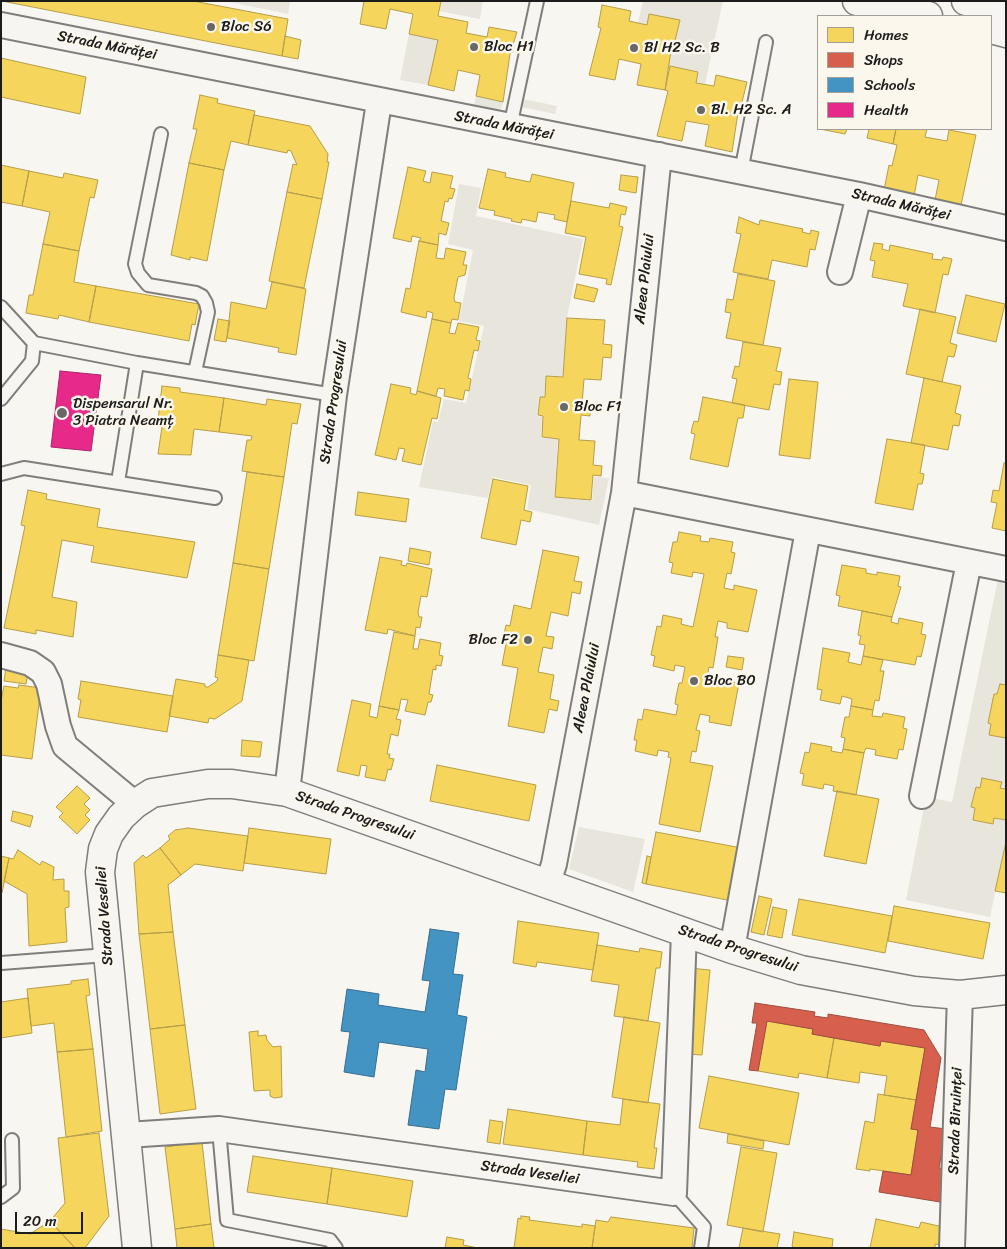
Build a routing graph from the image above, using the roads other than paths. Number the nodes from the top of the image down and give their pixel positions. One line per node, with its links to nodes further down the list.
1 (537, 1): 11 (lane)
2 (857, 1): 5 (street)
3 (966, 1): 4 (street)
4 (1006, 9)
5 (923, 15)
6 (1, 25): 10 (street, Strada Mărăței)
7 (992, 30): 8 (street)
8 (1006, 33)
9 (766, 42): 14 (lane)
10 (379, 102): 11 (street, Strada Mărăței); 22 (street, Strada Progresului)
11 (510, 127): 13 (street, Strada Mărăței)
12 (161, 134): 21 (lane)
13 (659, 155): 14 (street, Strada Mărăței); 26 (street, Aleea Plaiului)
14 (741, 172): 15 (street, Strada Mărăței)
15 (859, 195): 16 (street, Strada Mărăței); 17 (street)
16 (1006, 228)
17 (840, 272)
18 (1, 308): 19 (lane)
19 (34, 343): 20 (lane); 23 (lane)
20 (137, 363): 21 (lane); 25 (lane)
21 (195, 372): 22 (lane)
22 (334, 395): 32 (street, Strada Progresului)
23 (1, 399)
24 (1, 474): 25 (lane)
25 (118, 482): 27 (lane)
26 (624, 493): 28 (street); 35 (street, Aleea Plaiului)
27 (216, 498)
28 (808, 530): 29 (street); 37 (street)
29 (969, 562): 30 (street); 33 (street)
30 (1006, 569)
31 (1, 655): 34 (street)
32 (287, 792): 34 (street, Strada Veseliei); 35 (street, Strada Progresului)
33 (922, 796)
34 (135, 804): 38 (street, Strada Veseliei)
35 (548, 883): 36 (street, Strada Progresului)
36 (684, 932): 37 (street, Strada Progresului); 45 (street)
37 (732, 949): 41 (street, Strada Progresului)
38 (107, 955): 39 (lane); 43 (street, Strada Veseliei)
39 (1, 964)
40 (1006, 990): 41 (street, Strada Progresului)
41 (960, 995): 50 (street, Strada Biruinței)
42 (219, 1129): 43 (street, Strada Veseliei); 45 (street, Strada Veseliei); 48 (lane)
43 (127, 1136): 47 (street, Strada Veseliei)
44 (12, 1140): 46 (lane)
45 (674, 1193): 49 (lane)
46 (1, 1197)
47 (137, 1248)
48 (336, 1248)
49 (701, 1248)
50 (952, 1248)

